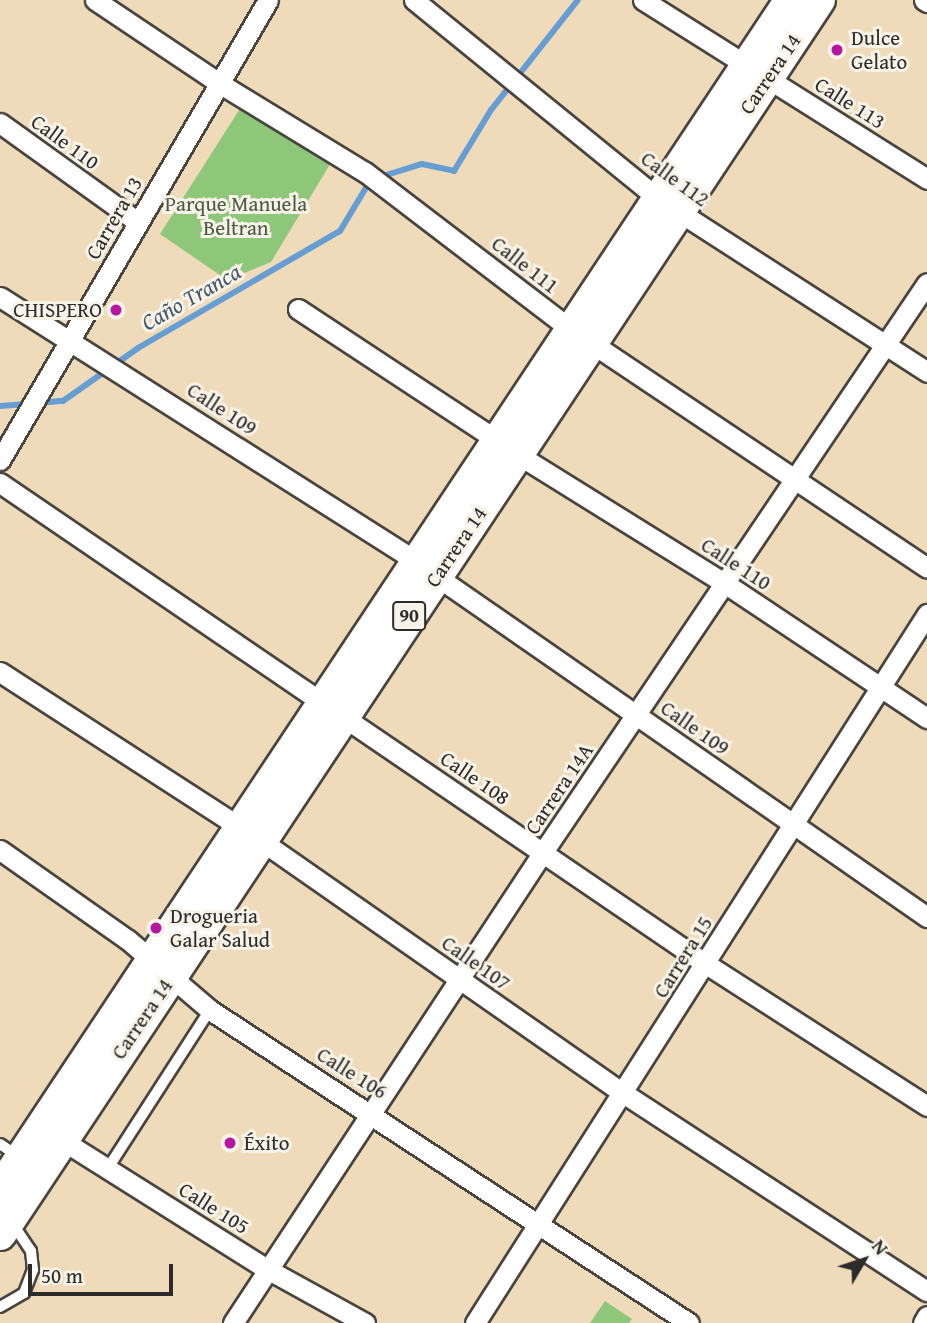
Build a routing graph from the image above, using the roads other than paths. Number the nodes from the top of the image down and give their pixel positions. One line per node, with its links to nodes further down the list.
1 (94, 0): 8 (street, Calle 111)
2 (268, 0): 8 (street, Carrera 13)
3 (414, 0): 11 (street, Calle 112)
4 (643, 0): 7 (street, Calle 113)
5 (792, 0): 7 (main road, Carrera 14 / 90)
6 (819, 0): 7 (main road, Carrera 14 / 90)
7 (758, 72): 10 (street, Calle 113); 11 (main road, Carrera 14 / 90)
8 (219, 83): 12 (street, Carrera 13); 16 (street, Calle 111)
9 (0, 123): 12 (street, Calle 110)
10 (927, 178)
11 (668, 205): 16 (main road, Carrera 14 / 90); 18 (street, Calle 112)
12 (138, 222): 17 (street, Carrera 13)
13 (927, 283): 18 (street, Carrera 14A)
14 (0, 297): 17 (street, Calle 109)
15 (298, 309): 20 (street, Calle 110)
16 (582, 336): 20 (main road, Carrera 14 / 90); 22 (street, Calle 111)
17 (70, 339): 21 (street, Carrera 13); 25 (street, Calle 109)
18 (886, 345): 19 (street, Calle 112); 22 (street, Carrera 14A)
19 (927, 372)
20 (508, 448): 25 (main road, Carrera 14 / 90); 26 (street, Calle 110)
21 (0, 460)
22 (795, 480): 24 (street, Calle 111); 26 (street, Carrera 14A)
23 (0, 483): 30 (street, Calle 108)
24 (927, 568)
25 (427, 569): 30 (main road, Carrera 14 / 90); 31 (street, Calle 109)
26 (726, 584): 29 (street, Calle 110); 31 (street, Carrera 14A)
27 (927, 614): 29 (street, Carrera 15)
28 (0, 672): 34 (street, Calle 107)
29 (878, 684): 32 (street, Calle 110); 33 (street, Carrera 15)
30 (334, 709): 34 (main road, Carrera 14 / 90); 36 (street, Calle 108)
31 (636, 715): 33 (street, Calle 109); 36 (street, Carrera 14A)
32 (927, 718)
33 (792, 823): 37 (street, Calle 109); 38 (street, Carrera 15)
34 (251, 835): 39 (main road, Carrera 14 / 90); 40 (street, Calle 107)
35 (0, 850): 39 (street, Calle 106)
36 (543, 852): 38 (street, Calle 108); 40 (street, Carrera 14A)
37 (927, 917)
38 (706, 964): 42 (street, Carrera 15); 43 (street, Calle 108)
39 (161, 968): 41 (street, Calle 106); 45 (main road, Carrera 14 / 90)
40 (459, 978): 42 (street, Calle 107); 44 (street, Carrera 14A)
41 (210, 1010): 44 (street, Calle 106); 47 (lane)
42 (623, 1093): 49 (street, Carrera 15); 51 (street, Calle 107)
43 (927, 1106)
44 (371, 1111): 49 (street, Calle 106); 50 (street, Carrera 14A)
45 (52, 1133): 46 (main road, Carrera 14 / 90); 47 (street, Calle 105); 48 (main road, Carrera 14 / 90)
46 (11, 1151): 48 (main road, Carrera 14 / 90)
47 (108, 1168): 50 (street, Calle 105)
48 (3, 1214): 52 (lane)
49 (539, 1223): 56 (street, Carrera 15); 57 (street, Calle 106)
50 (267, 1269): 54 (street, Carrera 14A); 55 (street, Calle 105)
51 (927, 1291)
52 (0, 1307)
53 (927, 1316): 58 (street)
54 (233, 1323)
55 (365, 1323)
56 (475, 1323)
57 (689, 1323)
58 (923, 1323)

